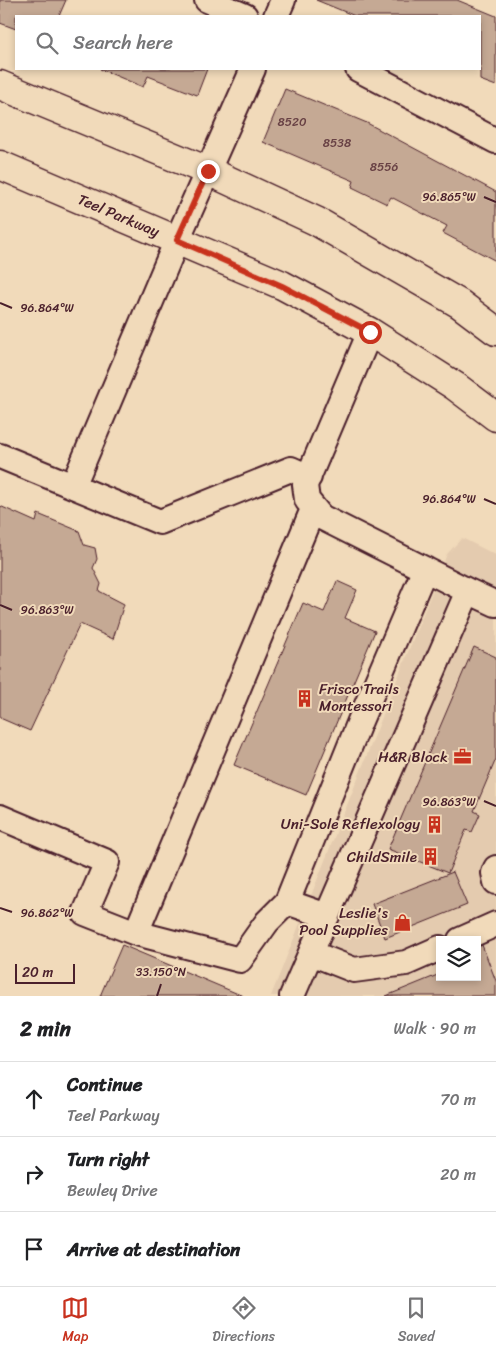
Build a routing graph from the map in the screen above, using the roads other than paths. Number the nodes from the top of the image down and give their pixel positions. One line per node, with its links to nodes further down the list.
1 (206, 0): 3 (street)
2 (283, 0): 4 (street)
3 (243, 15)
4 (276, 15)
5 (253, 70): 10 (street)
6 (360, 70): 8 (street)
7 (0, 85): 10 (main road)
8 (496, 141)
9 (0, 165): 11 (main road, Teel Parkway)
10 (208, 171): 11 (street); 13 (main road)
11 (177, 240): 12 (main road, Teel Parkway); 17 (street)
12 (370, 332): 14 (main road, Teel Parkway); 16 (street)
13 (496, 332)
14 (496, 416)
15 (0, 456): 17 (street)
16 (309, 477): 17 (street); 18 (street)
17 (73, 486)
18 (313, 509): 19 (street); 28 (street)
19 (425, 569): 20 (street); 25 (street)
20 (468, 591): 21 (street); 26 (street)
21 (496, 604)
22 (0, 817): 28 (street)
23 (496, 868): 24 (street)
24 (496, 882)
25 (287, 902): 26 (street); 28 (street)
26 (327, 916): 31 (street)
27 (496, 924): 29 (street)
28 (136, 933)
29 (469, 936)
30 (436, 950): 31 (street)
31 (311, 953): 32 (street)
32 (292, 996)

